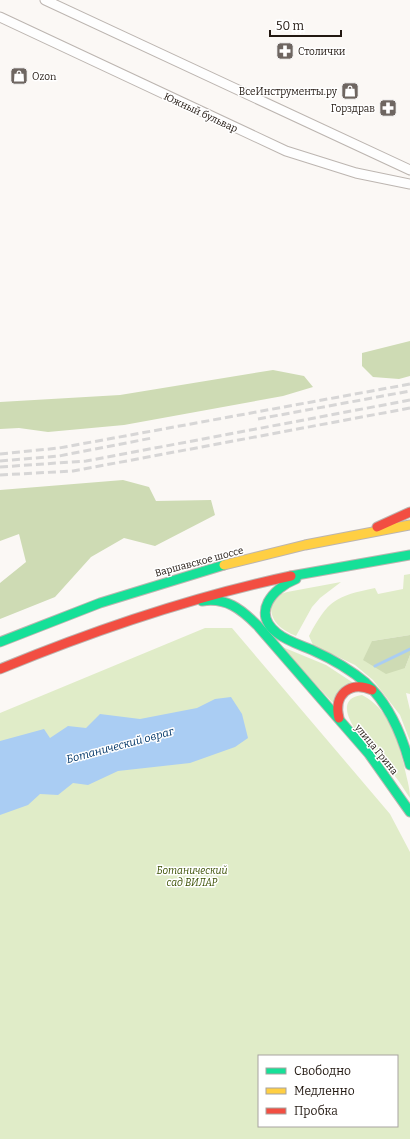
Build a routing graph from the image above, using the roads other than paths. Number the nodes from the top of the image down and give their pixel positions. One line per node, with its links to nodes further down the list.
1 (45, 0): 3 (street)
2 (0, 17): 4 (street, Южный бульвар)
3 (410, 170)
4 (410, 184)
5 (410, 512): 7 (main road)
6 (410, 525): 7 (main road, Варшавское шоссе)
7 (357, 534): 11 (main road, Варшавское шоссе)
8 (410, 555): 9 (main road)
9 (336, 568): 10 (main road); 13 (main road)
10 (177, 605): 12 (main road); 14 (main road, улица Грина)
11 (0, 642)
12 (0, 669)
13 (382, 699): 14 (main road); 15 (main road, улица Грина)
14 (340, 720): 16 (main road, улица Грина)
15 (410, 765)
16 (410, 812)

